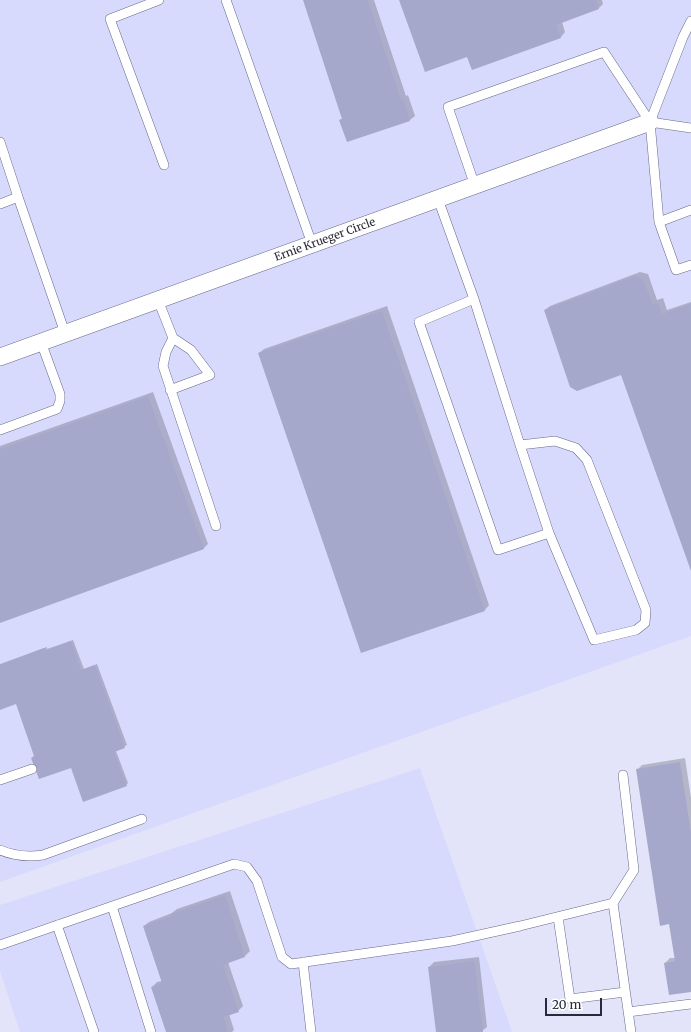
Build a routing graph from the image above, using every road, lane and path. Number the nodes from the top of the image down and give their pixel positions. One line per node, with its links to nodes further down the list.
1 (159, 0): 7 (lane)
2 (226, 0): 14 (lane)
3 (691, 21): 4 (lane)
4 (650, 122): 5 (lane); 8 (street, Ernie Krueger Circle); 8 (lane); 13 (lane)
5 (691, 128)
6 (0, 142): 9 (lane)
7 (164, 165)
8 (475, 186): 10 (street, Ernie Krueger Circle)
9 (18, 197): 11 (lane); 18 (lane)
10 (438, 199): 14 (street, Ernie Krueger Circle); 17 (lane)
11 (0, 204)
12 (691, 210): 13 (lane)
13 (659, 222): 15 (lane)
14 (312, 244): 16 (street, Ernie Krueger Circle)
15 (691, 265)
16 (158, 300): 18 (street, Ernie Krueger Circle); 19 (lane)
17 (474, 300): 24 (lane); 26 (lane)
18 (65, 333): 20 (street, Ernie Krueger Circle)
19 (173, 338): 22 (lane); 22 (lane)
20 (41, 342): 21 (street, Ernie Krueger Circle); 23 (lane)
21 (1, 353)
22 (170, 390): 25 (lane)
23 (0, 430)
24 (520, 445): 26 (lane); 26 (lane)
25 (216, 526)
26 (550, 533)
27 (32, 769): 29 (lane)
28 (623, 775): 32 (lane)
29 (0, 780)
30 (142, 819): 31 (lane)
31 (0, 850)
32 (613, 902): 34 (lane); 38 (lane)
33 (112, 906): 35 (lane); 37 (lane); 42 (lane)
34 (558, 917): 37 (lane); 38 (lane)
35 (57, 925): 36 (lane); 41 (lane)
36 (0, 945)
37 (303, 962): 43 (lane)
38 (625, 992): 40 (lane)
39 (691, 1004): 40 (lane)
40 (628, 1012): 44 (lane)
41 (94, 1032)
42 (151, 1032)
43 (311, 1032)
44 (631, 1032)

